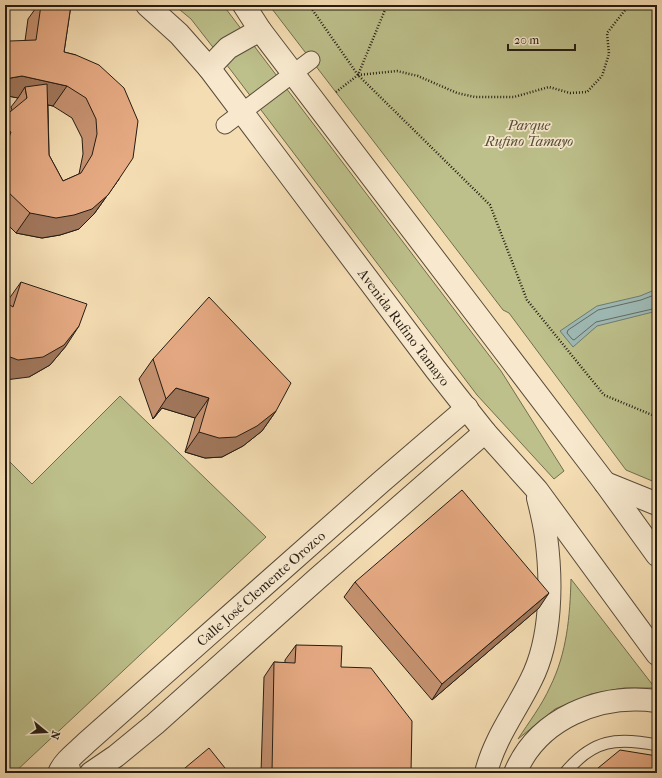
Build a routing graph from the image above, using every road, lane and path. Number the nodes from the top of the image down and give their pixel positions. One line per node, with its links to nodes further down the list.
1 (147, 5): 8 (street, Avenida Rufino Tamayo)
2 (244, 5): 6 (street)
3 (309, 5): 10 (path)
4 (387, 5): 10 (path)
5 (629, 5): 10 (path)
6 (260, 30): 8 (street); 9 (street)
7 (311, 60): 9 (street)
8 (209, 68): 12 (street, Avenida Rufino Tamayo)
9 (293, 73): 12 (street); 18 (street)
10 (358, 75): 11 (path); 15 (path)
11 (336, 92)
12 (242, 112): 13 (street); 14 (street, Avenida Rufino Tamayo)
13 (225, 125)
14 (467, 408): 16 (street, Avenida Rufino Tamayo); 17 (street, Calle José Clemente Orozco)
15 (657, 417)
16 (485, 432): 19 (street, Avenida Rufino Tamayo); 21 (street)
17 (381, 482): 21 (street); 22 (street, Calle José Clemente Orozco)
18 (605, 484): 20 (street); 23 (street)
19 (537, 490): 25 (street, Avenida Rufino Tamayo); 34 (street)
20 (657, 504)
21 (400, 506): 24 (street)
22 (299, 554): 24 (street); 26 (street, Calle José Clemente Orozco)
23 (657, 555)
24 (318, 578): 27 (street)
25 (657, 654)
26 (175, 666): 27 (street); 28 (street, Calle José Clemente Orozco)
27 (194, 689): 30 (street)
28 (136, 700): 30 (street); 32 (street, Calle José Clemente Orozco)
29 (657, 702): 35 (street)
30 (155, 724): 33 (street)
31 (657, 745): 36 (lane)
32 (68, 768)
33 (91, 773)
34 (486, 773)
35 (515, 773)
36 (565, 773)

